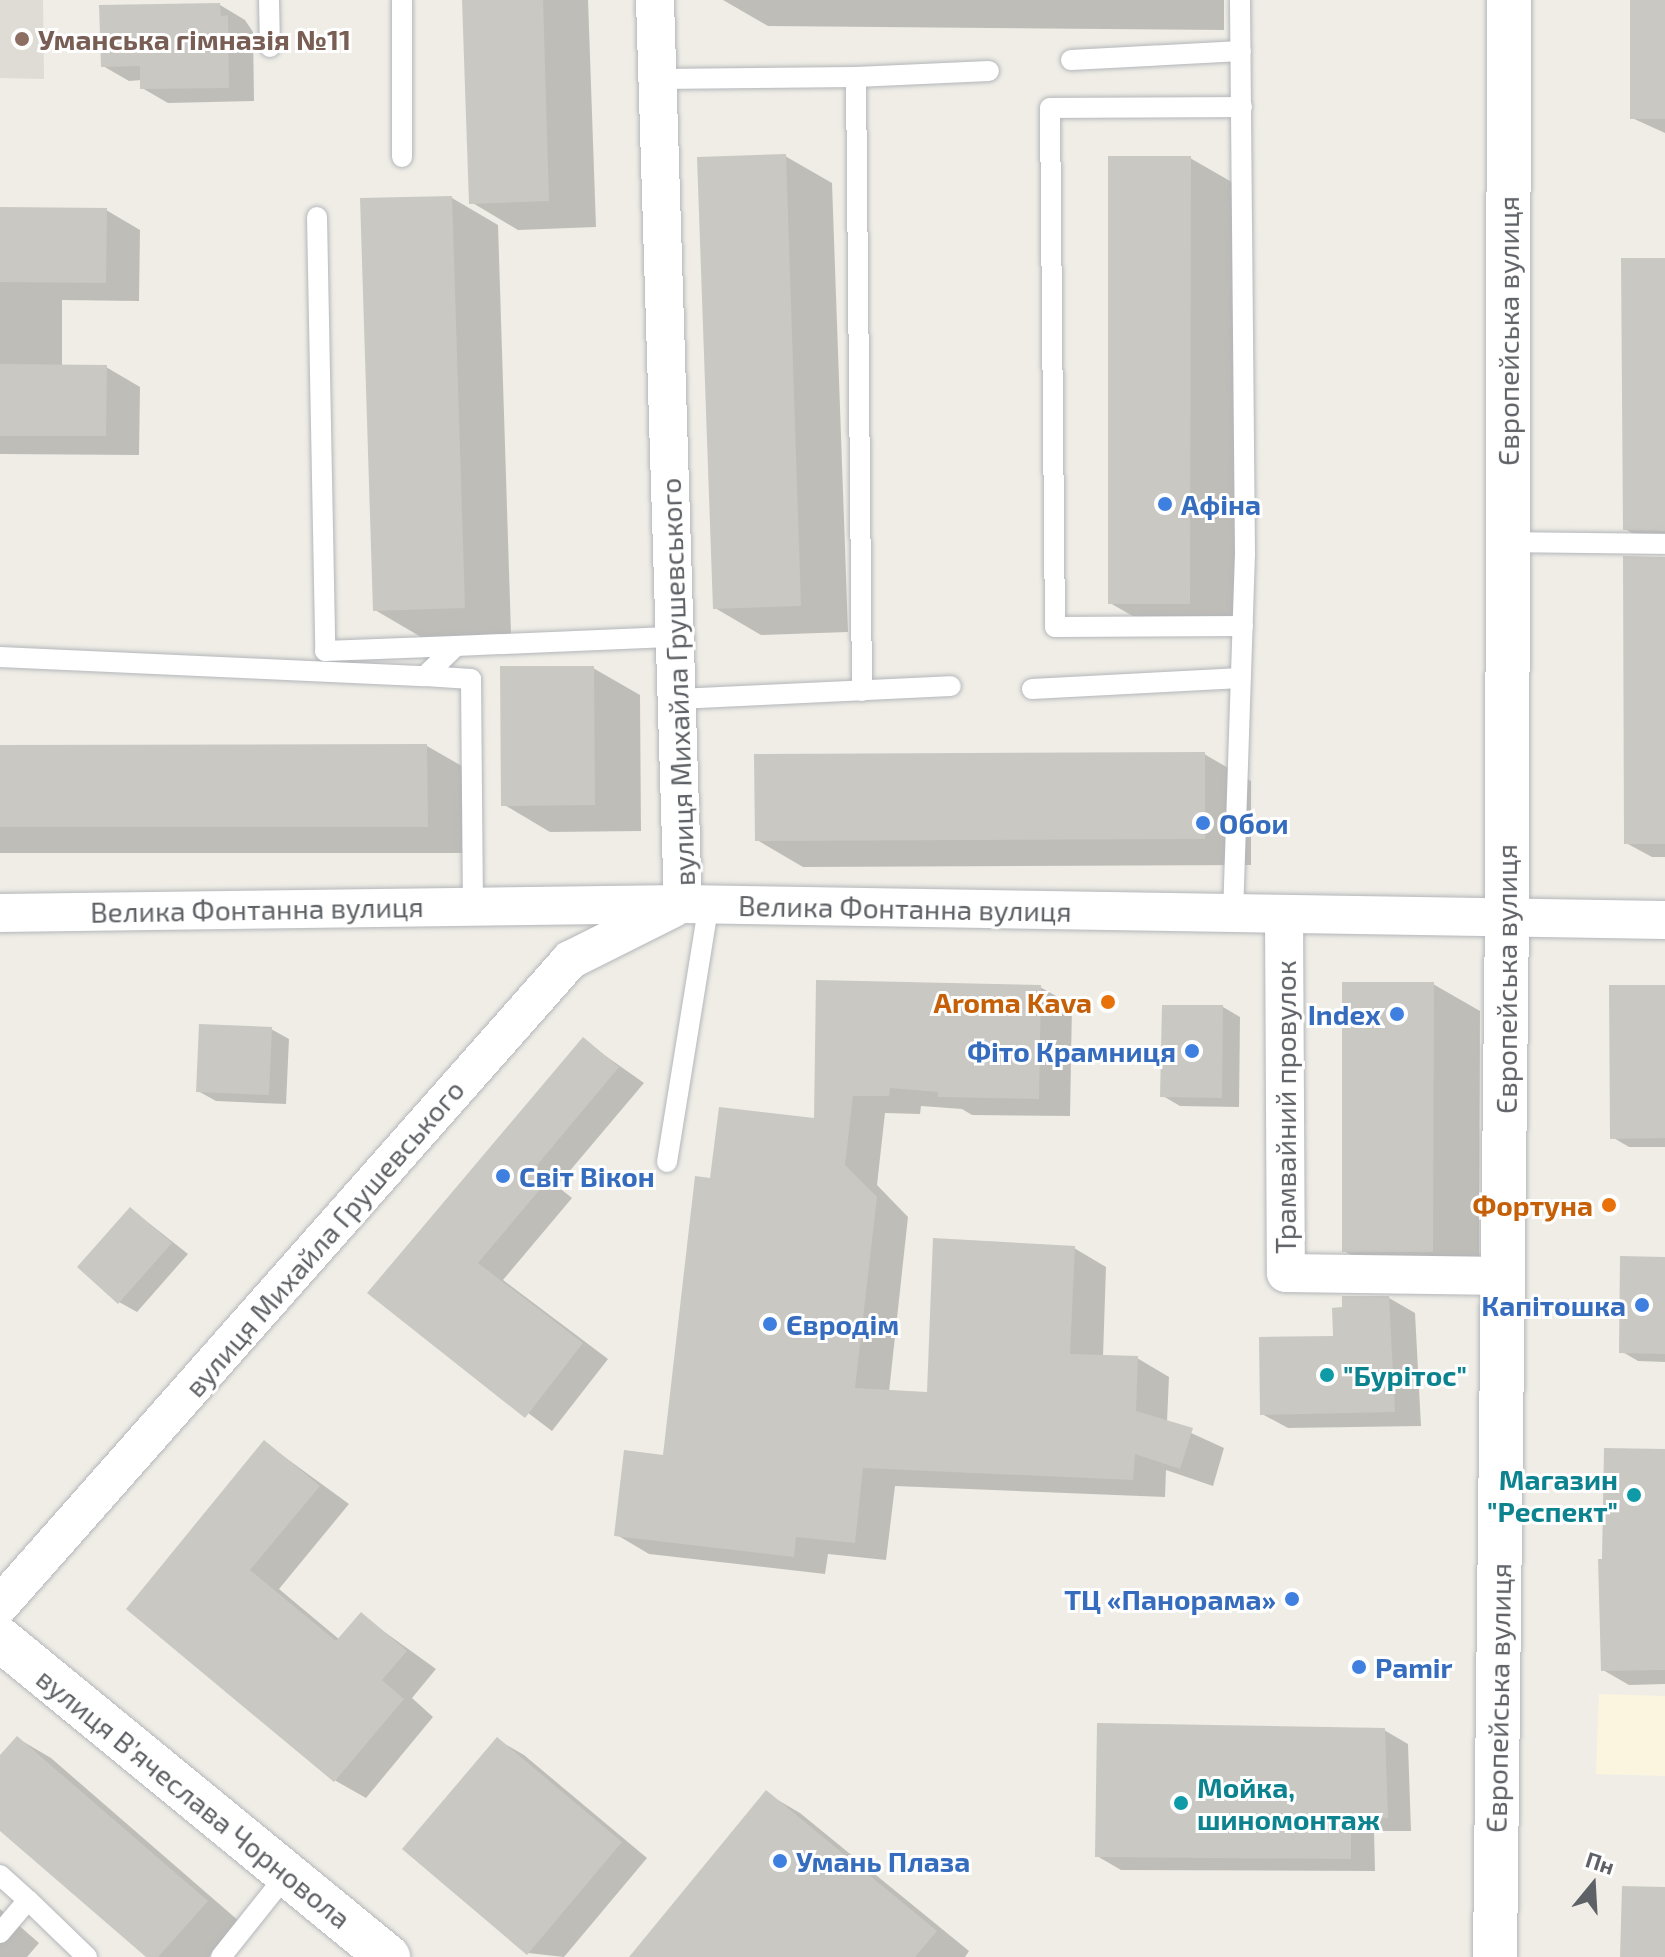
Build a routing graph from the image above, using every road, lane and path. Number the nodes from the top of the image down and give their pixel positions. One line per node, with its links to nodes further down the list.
1 (269, 0): 6 (lane)
2 (402, 0): 13 (lane)
3 (655, 0): 11 (street, вулиця Михайла Грушевського)
4 (1240, 0): 7 (lane)
5 (1509, 0): 15 (main road, Європейська вулиця)
6 (270, 47)
7 (1241, 51): 8 (lane); 12 (lane)
8 (1071, 60)
9 (989, 71): 10 (lane)
10 (856, 77): 11 (lane); 25 (lane)
11 (658, 79): 18 (street, вулиця Михайла Грушевського)
12 (1242, 107): 17 (lane); 17 (lane)
13 (402, 157)
14 (317, 217): 19 (lane)
15 (1508, 542): 16 (lane); 32 (main road, Європейська вулиця)
16 (1665, 544)
17 (1243, 626): 22 (lane)
18 (675, 637): 19 (lane); 26 (street, вулиця Михайла Грушевського)
19 (456, 646): 21 (lane)
20 (0, 657): 21 (lane)
21 (425, 676): 28 (lane)
22 (1241, 678): 24 (lane); 30 (lane)
23 (951, 686): 25 (lane)
24 (1032, 689)
25 (862, 691): 26 (lane)
26 (677, 699): 27 (street, вулиця Михайла Грушевського)
27 (696, 904): 28 (street, Велика Фонтанна вулиця); 30 (street, Велика Фонтанна вулиця); 34 (lane); 36 (street, вулиця Михайла Грушевського)
28 (473, 907): 29 (street, Велика Фонтанна вулиця)
29 (0, 913)
30 (1233, 915): 31 (street, Велика Фонтанна вулиця)
31 (1284, 915): 32 (street, Велика Фонтанна вулиця); 35 (street, Трамвайний провулок)
32 (1507, 920): 33 (street, Велика Фонтанна вулиця); 35 (main road, Європейська вулиця)
33 (1665, 920)
34 (667, 1162)
35 (1504, 1276): 45 (main road, Європейська вулиця)
36 (0, 1605)
37 (0, 1639): 38 (main road, вулиця В’ячеслава Чорновола)
38 (287, 1874): 43 (lane); 44 (main road, вулиця В’ячеслава Чорновола)
39 (0, 1875): 40 (lane)
40 (28, 1900): 41 (lane); 42 (lane)
41 (0, 1933)
42 (87, 1957)
43 (221, 1957)
44 (388, 1957)
45 (1495, 1957)

